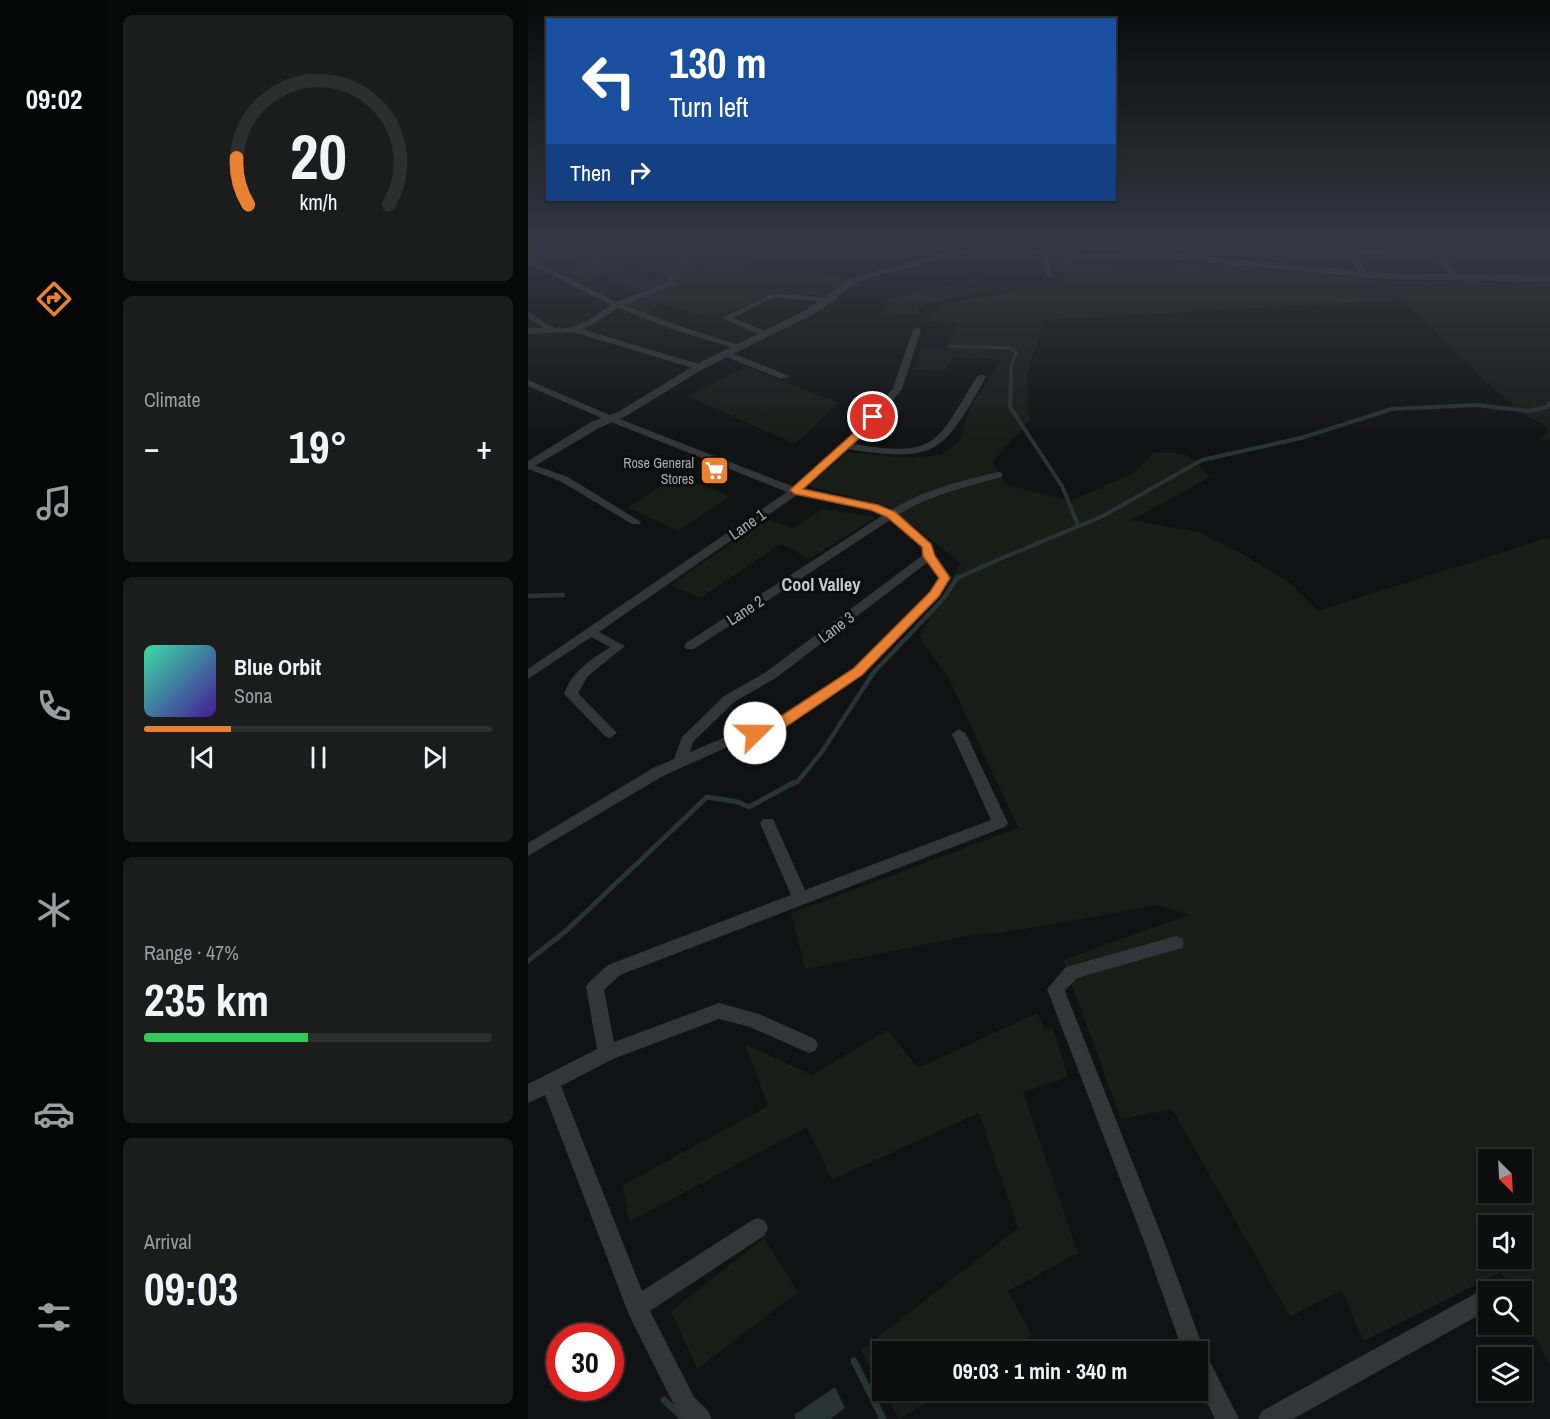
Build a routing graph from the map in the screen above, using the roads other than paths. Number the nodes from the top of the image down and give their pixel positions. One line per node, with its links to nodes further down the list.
1 (609, 310): 6 (street)
2 (631, 310): 11 (street)
3 (742, 310): 10 (street)
4 (810, 310): 10 (street)
5 (528, 314): 8 (street)
6 (573, 329): 8 (street); 13 (street)
7 (917, 330): 18 (street, Lane 1)
8 (554, 331): 9 (street)
9 (528, 332)
10 (765, 334): 11 (street)
11 (738, 346): 12 (street)
12 (725, 353): 13 (street); 14 (street)
13 (699, 367): 17 (street)
14 (784, 377)
15 (981, 377): 18 (street)
16 (528, 383): 17 (street)
17 (609, 418): 19 (street); 21 (street)
18 (844, 446): 21 (street, Lane 1)
19 (528, 466): 23 (street)
20 (998, 475): 22 (street, Lane 2)
21 (795, 490): 22 (street); 25 (street, Lane 1)
22 (891, 514): 24 (street); 26 (street, Lane 2)
23 (636, 522)
24 (929, 556): 30 (street, Lane 3); 30 (street)
25 (590, 632): 27 (street, Lane 1); 28 (street)
26 (690, 646)
27 (528, 675)
28 (610, 733)
29 (959, 734): 33 (street)
30 (680, 763): 32 (street)
31 (768, 823): 33 (street)
32 (528, 849)
33 (801, 899): 36 (street)
34 (1176, 943): 42 (street)
35 (809, 1045): 36 (street)
36 (607, 1053): 37 (street)
37 (550, 1082): 38 (street); 41 (street)
38 (528, 1094)
39 (759, 1228): 41 (street)
40 (1478, 1303): 46 (street)
41 (637, 1307): 44 (street)
42 (1190, 1341)
43 (1208, 1380): 45 (street)
44 (700, 1419)
45 (1227, 1419)
46 (1270, 1419)

